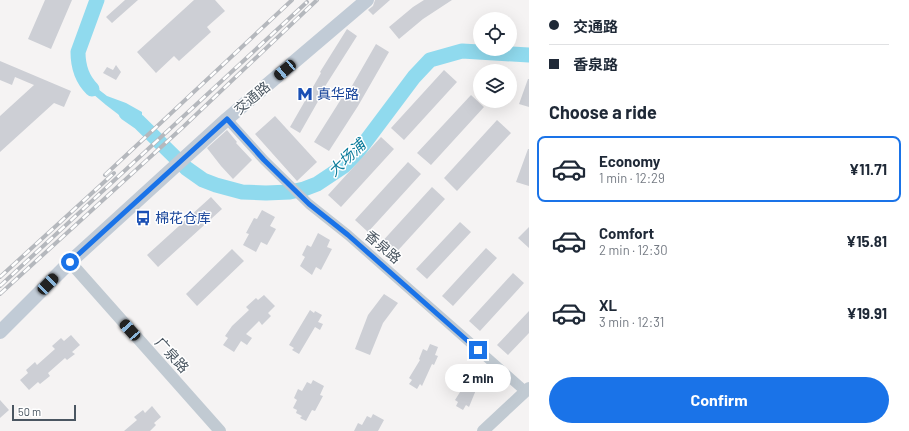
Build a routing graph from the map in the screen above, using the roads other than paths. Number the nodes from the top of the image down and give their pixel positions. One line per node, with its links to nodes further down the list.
1 (367, 0): 2 (main road, 交通路)
2 (227, 119): 3 (main road, 交通路); 5 (street, 香泉路)
3 (70, 262): 4 (main road, 交通路); 6 (street, 广泉路)
4 (0, 332)
5 (527, 390): 7 (street)
6 (220, 431)
7 (483, 431)

